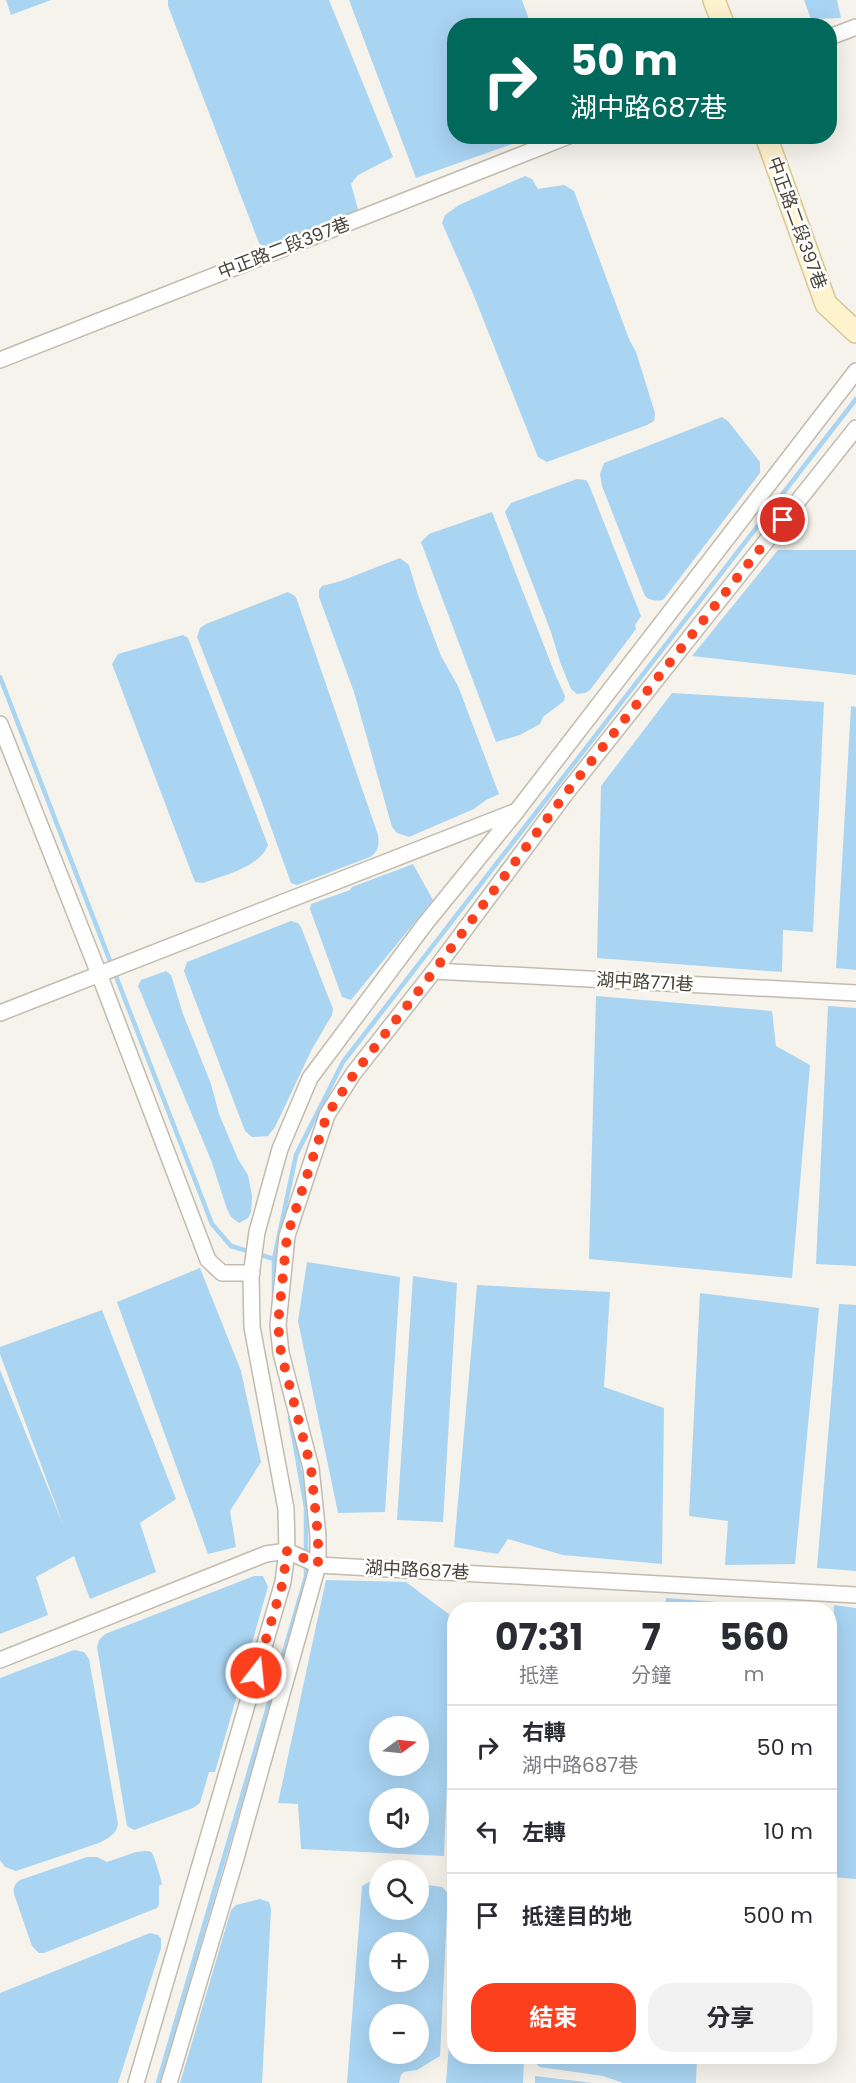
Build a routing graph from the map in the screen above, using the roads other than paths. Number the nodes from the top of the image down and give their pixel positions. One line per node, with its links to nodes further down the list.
1 (714, 0): 2 (street)
2 (721, 18)
3 (856, 27): 4 (street)
4 (837, 34)
5 (549, 144): 8 (street, 中正路二段397巷)
6 (769, 144): 7 (street, 中正路二段397巷)
7 (856, 332)
8 (0, 360)
9 (856, 370): 12 (street)
10 (856, 428): 13 (street)
11 (0, 724): 14 (street)
12 (516, 812): 14 (street); 17 (street)
13 (434, 971): 15 (street, 湖中路771巷); 19 (street)
14 (99, 974): 16 (street); 17 (street)
15 (856, 993)
16 (0, 1013)
17 (252, 1273): 18 (street)
18 (287, 1551): 19 (street, 湖中路687巷); 21 (street); 22 (street)
19 (318, 1564): 20 (street, 湖中路687巷); 23 (street)
20 (856, 1594)
21 (0, 1660)
22 (136, 2083)
23 (169, 2083)

